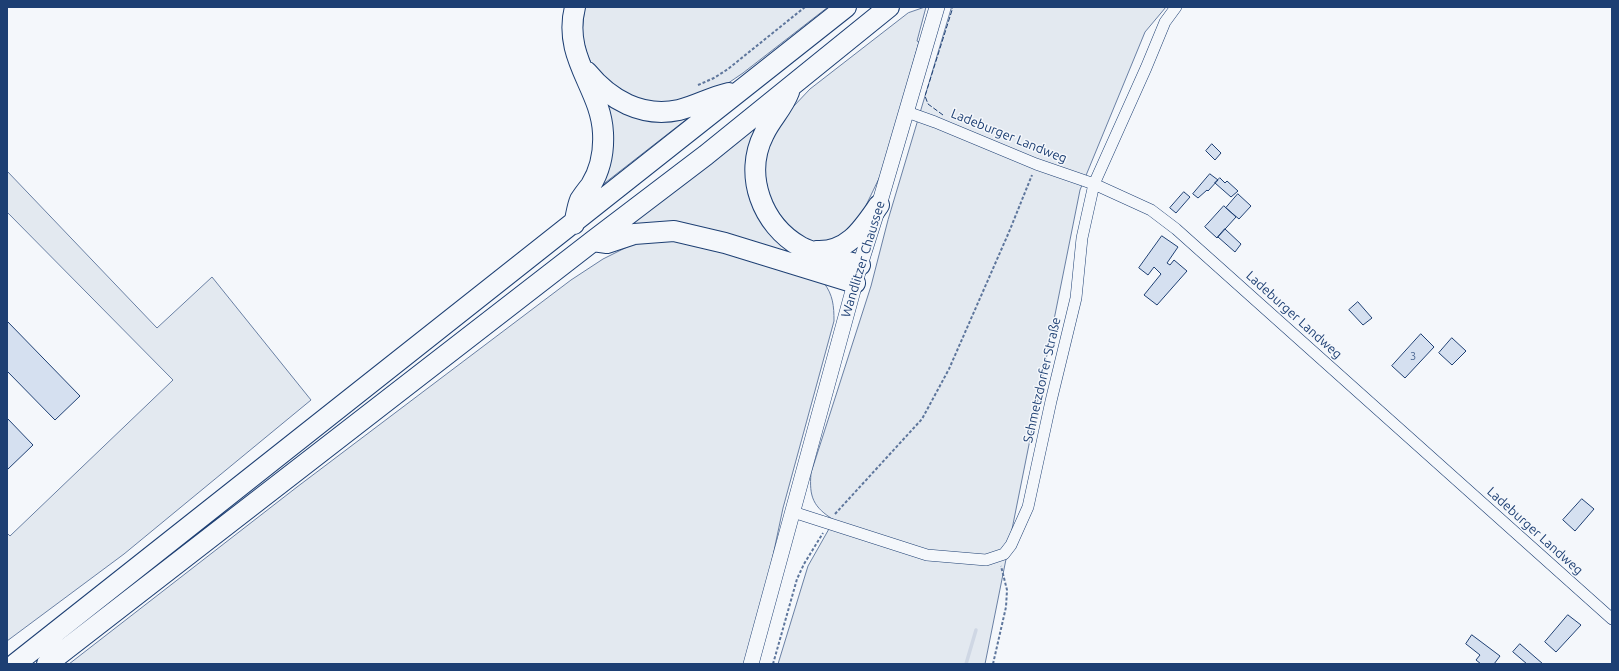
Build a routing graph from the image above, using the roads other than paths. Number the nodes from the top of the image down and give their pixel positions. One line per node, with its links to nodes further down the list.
1 (575, 7): 6 (highway)
2 (846, 7): 8 (highway)
3 (888, 7): 7 (highway)
4 (937, 7): 9 (main road, Wandlitzer Chaussee)
5 (1176, 7): 10 (street, Schmetzdorfer Straße)
6 (579, 63): 8 (highway); 12 (highway)
7 (791, 85): 13 (highway); 14 (highway)
8 (738, 91): 12 (highway)
9 (907, 112): 10 (street, Ladeburger Landweg); 11 (main road, Wandlitzer Chaussee)
10 (1094, 184): 16 (street, Schmetzdorfer Straße); 17 (street, Ladeburger Landweg)
11 (879, 205): 14 (highway); 15 (main road, Wandlitzer Chaussee)
12 (574, 224): 18 (highway)
13 (593, 241): 15 (highway); 19 (highway)
14 (809, 250): 15 (highway)
15 (857, 274): 16 (main road, Wandlitzer Chaussee)
16 (793, 512): 20 (main road, Wandlitzer Chaussee)
17 (1612, 619)
18 (15, 664)
19 (47, 664)
20 (751, 664)

